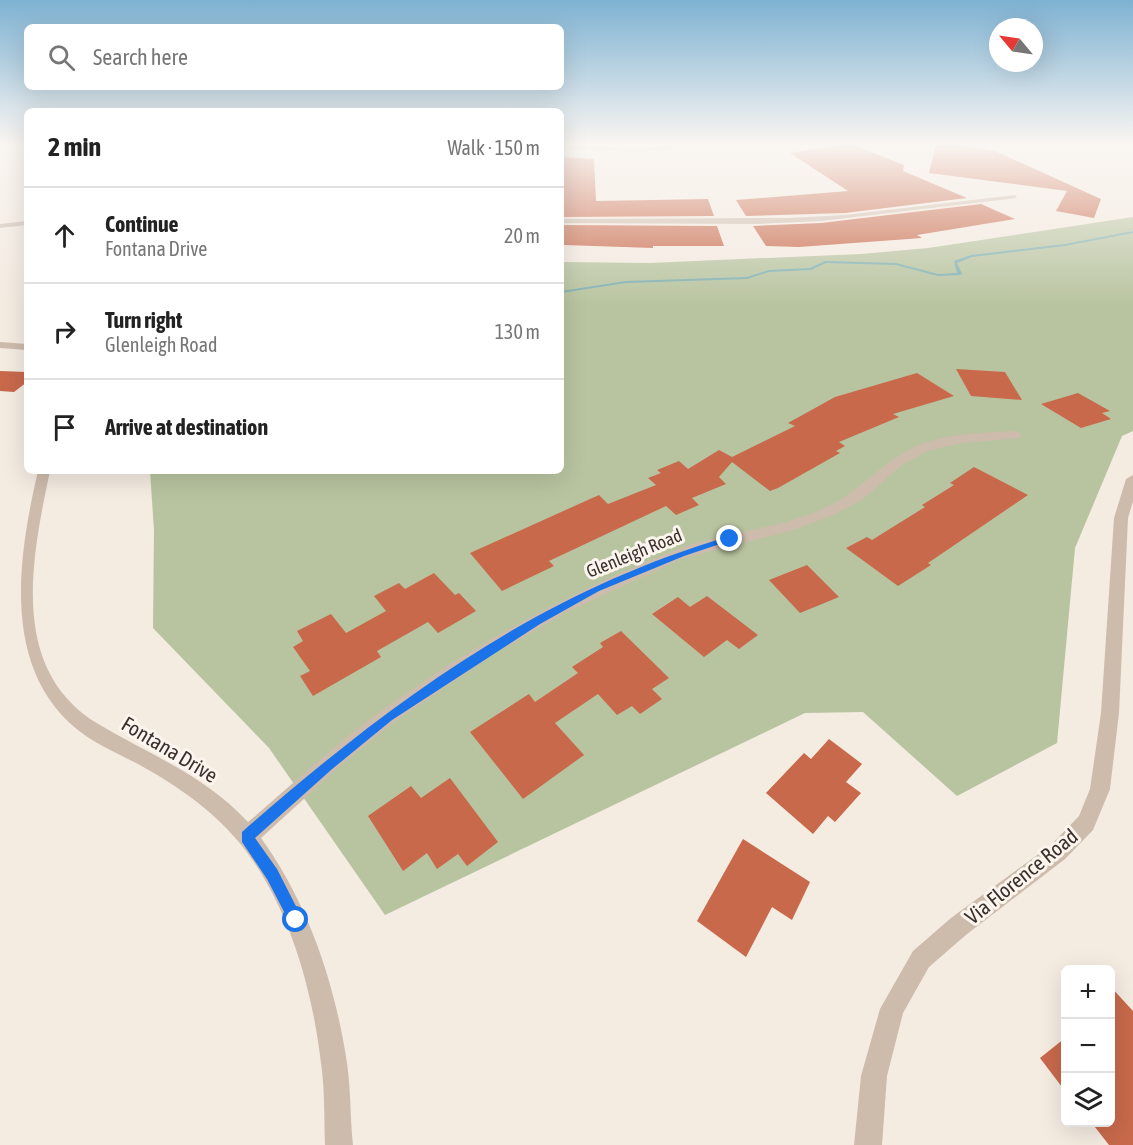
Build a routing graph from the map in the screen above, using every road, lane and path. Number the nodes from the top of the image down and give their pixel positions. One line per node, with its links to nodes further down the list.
1 (1007, 198): 2 (street)
2 (564, 221)
3 (24, 223): 4 (street)
4 (0, 226)
5 (0, 345): 6 (street)
6 (24, 347)
7 (1016, 435): 10 (street, Glenleigh Road)
8 (43, 474): 10 (street, Fontana Drive)
9 (1133, 478): 12 (street, Via Florence Road)
10 (247, 837): 11 (street, Fontana Drive)
11 (339, 1145)
12 (868, 1145)

